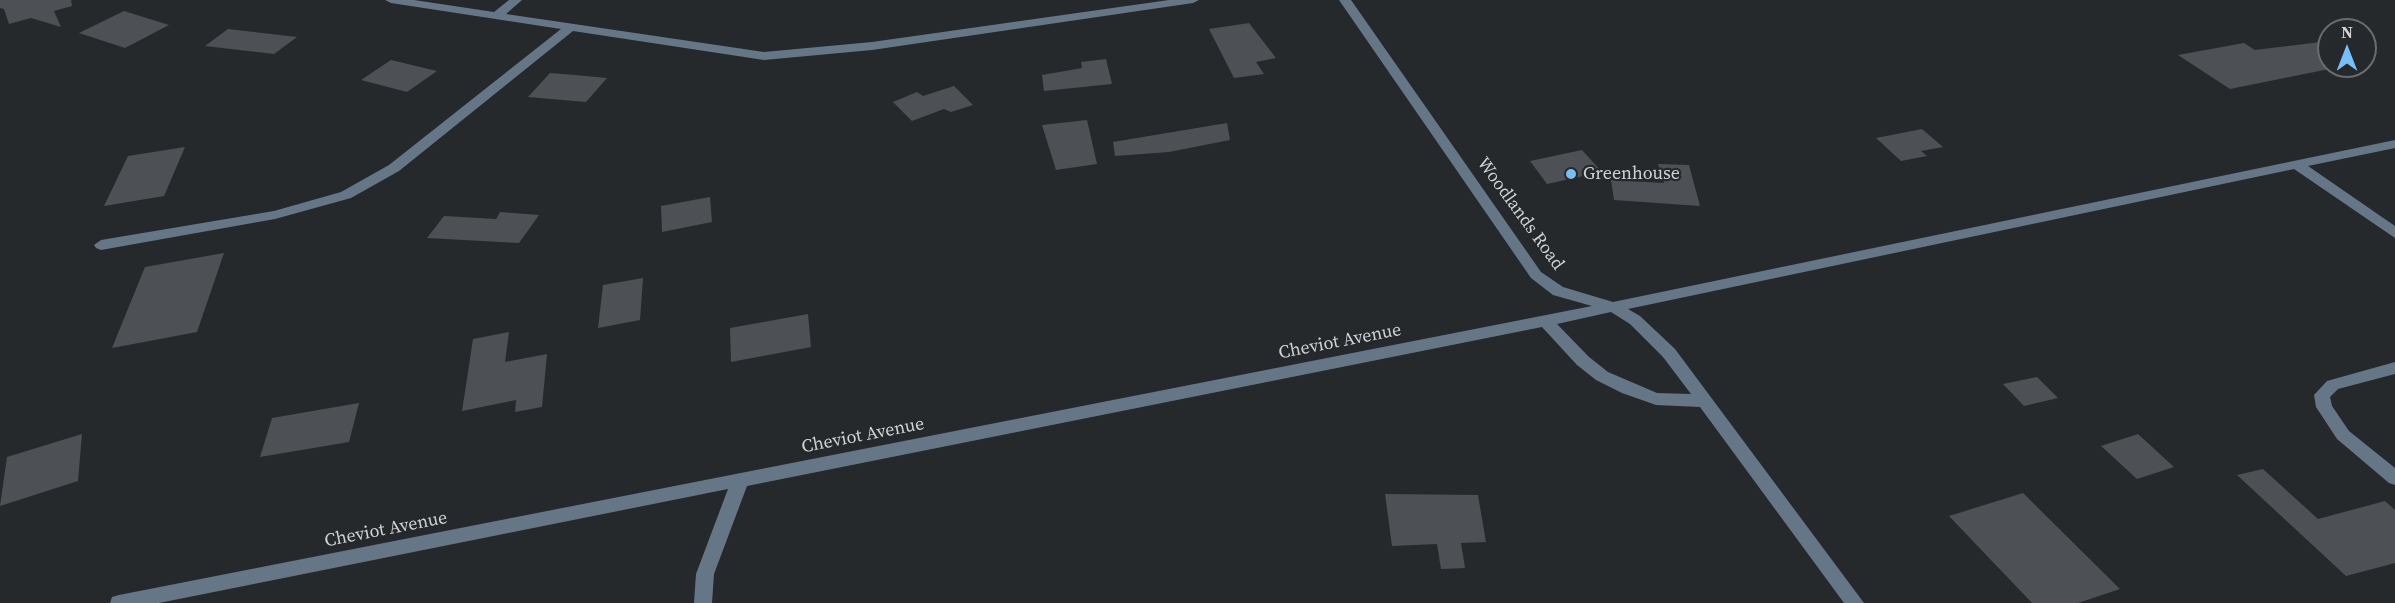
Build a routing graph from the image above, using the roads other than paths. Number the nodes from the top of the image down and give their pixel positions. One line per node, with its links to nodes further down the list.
1 (391, 0): 5 (street)
2 (516, 0): 5 (street)
3 (1193, 0): 6 (street)
4 (1345, 0): 11 (street, Woodlands Road)
5 (497, 15): 6 (street)
6 (571, 27): 10 (street)
7 (2395, 144): 8 (street, Cheviot Avenue)
8 (2297, 165): 9 (street); 11 (street, Cheviot Avenue)
9 (2395, 233)
10 (101, 245)
11 (1614, 307): 12 (street, Cheviot Avenue); 14 (street, Woodlands Road)
12 (1545, 321): 14 (street); 16 (street, Cheviot Avenue)
13 (2395, 368): 15 (street)
14 (1706, 401): 19 (street, Woodlands Road)
15 (2395, 478)
16 (740, 480): 17 (street, Cheviot Avenue); 18 (street)
17 (119, 603)
18 (703, 603)
19 (1856, 603)

